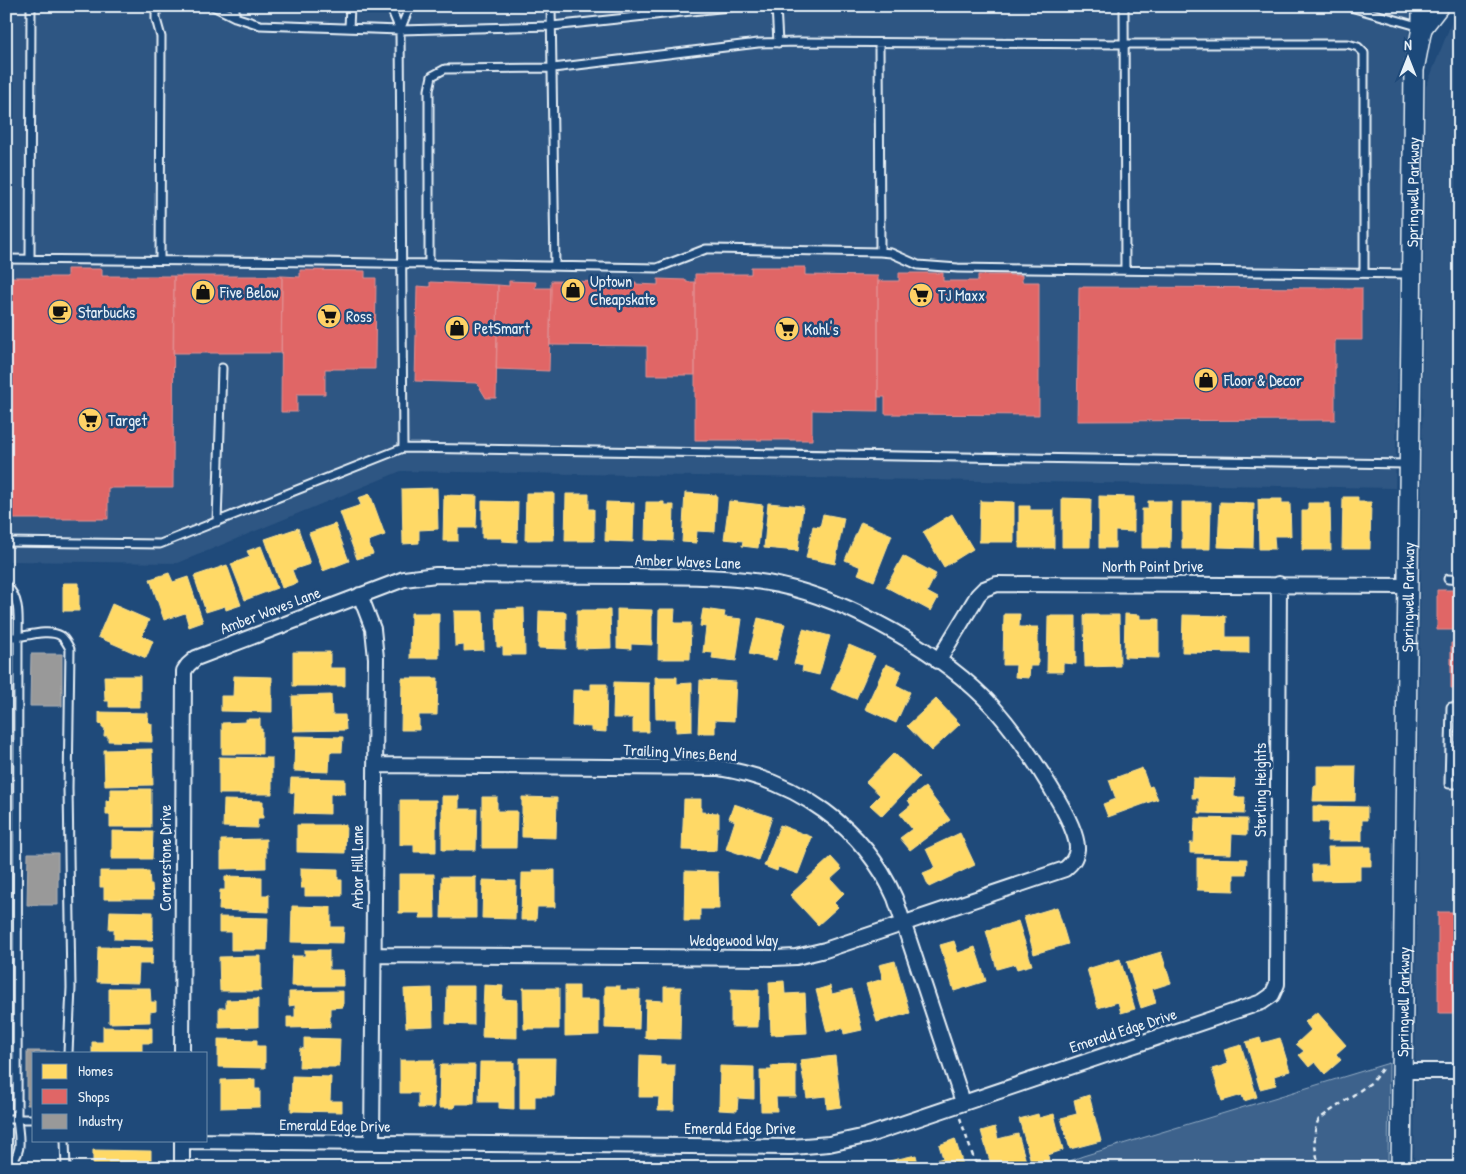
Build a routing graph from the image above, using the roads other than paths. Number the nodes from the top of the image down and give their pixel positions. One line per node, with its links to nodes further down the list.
1 (31, 6): 28 (lane)
2 (156, 6): 29 (lane)
3 (213, 6): 17 (lane)
4 (235, 6): 17 (lane)
5 (350, 6): 19 (lane)
6 (390, 6): 21 (lane)
7 (410, 6): 21 (lane)
8 (551, 6): 18 (lane)
9 (645, 6): 16 (lane)
10 (738, 6): 16 (lane)
11 (776, 6): 22 (lane)
12 (1124, 6): 24 (lane)
13 (1347, 6): 20 (lane)
14 (1422, 6): 20 (street, Springwell Parkway)
15 (1439, 6): 20 (street, Springwell Parkway)
16 (644, 16): 18 (lane)
17 (234, 17): 19 (lane)
18 (552, 26): 21 (lane); 25 (lane)
19 (349, 28): 21 (lane)
20 (1422, 28): 35 (street, Springwell Parkway)
21 (400, 30): 30 (lane)
22 (778, 42): 23 (lane); 25 (lane)
23 (879, 43): 24 (lane); 26 (lane)
24 (1124, 44): 33 (lane); 34 (lane)
25 (553, 68): 31 (lane); 32 (lane)
26 (880, 252): 32 (lane); 33 (lane)
27 (6, 259): 28 (lane)
28 (30, 259): 29 (lane)
29 (160, 260): 30 (lane)
30 (402, 263): 31 (lane); 37 (lane)
31 (429, 264): 32 (lane)
32 (555, 266)
33 (1124, 270): 34 (lane)
34 (1364, 273): 35 (lane)
35 (1412, 274): 38 (street, Springwell Parkway)
36 (222, 368): 39 (lane)
37 (403, 448): 38 (lane); 39 (lane)
38 (1409, 464): 45 (street, Springwell Parkway)
39 (217, 522): 40 (lane)
40 (6, 542)
41 (1448, 579): 42 (lane)
42 (1460, 580)
43 (1279, 584): 45 (street, North Point Drive); 49 (street, North Point Drive); 57 (street, Sterling Heights)
44 (6, 585): 48 (lane)
45 (1408, 586): 60 (street, Springwell Parkway)
46 (360, 594): 49 (street, Amber Waves Lane); 50 (street, Amber Waves Lane); 52 (street, Arbor Hill Lane)
47 (6, 637): 48 (lane)
48 (18, 637): 58 (lane); 64 (lane)
49 (938, 661): 54 (street, Amber Waves Lane)
50 (188, 665): 59 (street, Cornerstone Drive)
51 (1460, 707): 53 (lane)
52 (375, 765): 55 (street, Trailing Vines Bend); 56 (street, Arbor Hill Lane)
53 (1460, 784)
54 (1075, 858): 55 (street, Wedgewood Way)
55 (904, 923): 56 (street, Wedgewood Way); 62 (street, Trailing Vines Bend)
56 (374, 955): 69 (street, Arbor Hill Lane)
57 (1272, 995): 62 (street, Emerald Edge Drive)
58 (68, 1052)
59 (182, 1052)
60 (1393, 1068): 61 (street); 73 (street, Springwell Parkway)
61 (1460, 1071)
62 (959, 1103): 69 (street, Emerald Edge Drive)
63 (6, 1119): 64 (lane)
64 (17, 1119): 65 (lane); 70 (lane)
65 (32, 1119)
66 (208, 1140): 69 (street, Emerald Edge Drive)
67 (66, 1142): 71 (lane)
68 (182, 1142): 72 (street)
69 (372, 1142)
70 (7, 1168)
71 (66, 1168)
72 (182, 1168)
73 (1401, 1168)

